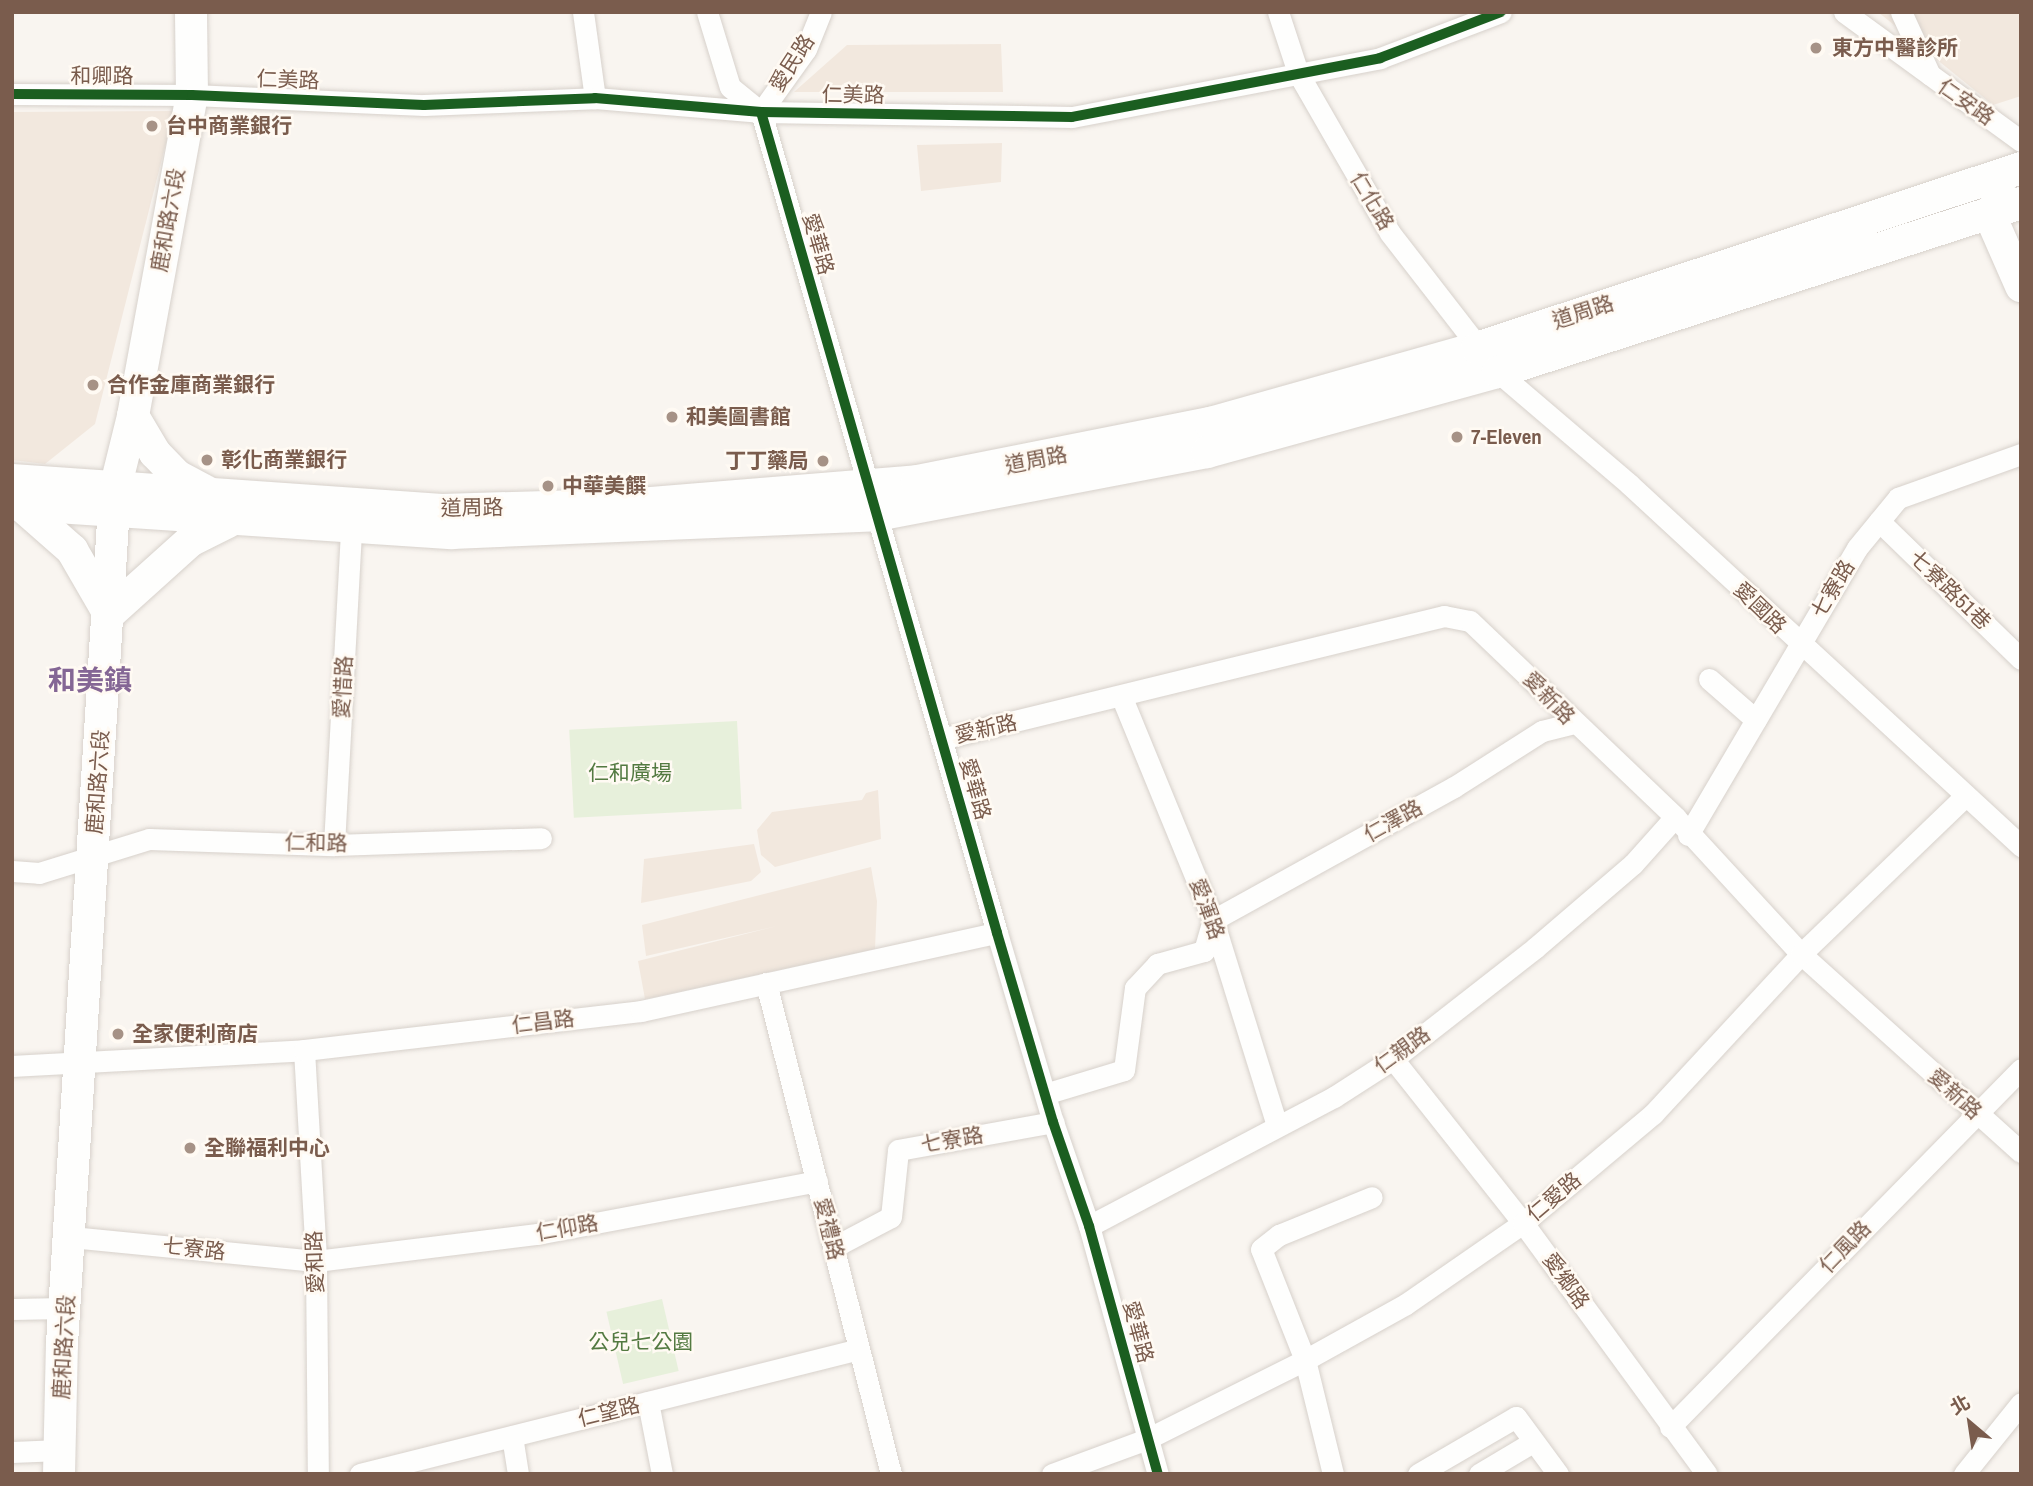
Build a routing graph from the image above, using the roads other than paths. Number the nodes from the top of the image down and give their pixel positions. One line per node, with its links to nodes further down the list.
1 (191, 12): 12 (main road, 鹿和路六段)
2 (583, 12): 13 (street)
3 (707, 12): 14 (street)
4 (821, 12): 14 (street, 愛民路)
5 (1278, 12): 9 (street, 仁化路)
6 (1501, 12): 9 (street, 仁美路)
7 (1844, 12): 10 (street, 仁安路)
8 (1901, 12): 10 (street)
9 (1297, 73): 14 (street, 仁美路); 21 (street, 仁化路)
10 (1931, 77): 15 (street, 仁安路)
11 (12, 94): 12 (street, 和卿路)
12 (192, 95): 13 (street, 仁美路); 23 (main road, 鹿和路六段)
13 (595, 98): 14 (street, 仁美路)
14 (761, 112): 28 (street, 愛華路)
15 (2021, 141)
16 (2021, 168): 21 (main road, 道周路)
17 (2021, 184): 19 (main road)
18 (2021, 203): 19 (main road, 道周路)
19 (1989, 213): 20 (main road); 22 (main road, 道周路)
20 (2021, 286)
21 (1477, 348): 22 (street, 仁化路); 28 (main road, 道周路)
22 (1498, 372): 28 (main road, 道周路); 33 (street, 愛國路)
23 (133, 416): 25 (main road); 27 (main road, 鹿和路六段)
24 (2021, 454): 29 (street, 七寮路)
25 (209, 492): 27 (main road, 道周路); 28 (main road, 道周路)
26 (15, 496): 27 (main road, 道周路); 32 (main road)
27 (114, 501): 30 (main road, 道周路); 32 (main road, 鹿和路六段)
28 (873, 501): 31 (main road, 道周路); 39 (street, 愛華路)
29 (1879, 521): 33 (street, 七寮路); 34 (street, 七寮路51巷)
30 (229, 522): 31 (main road, 道周路); 32 (main road)
31 (351, 529): 44 (street, 愛惜路)
32 (109, 614): 46 (main road, 鹿和路六段)
33 (1799, 646): 37 (street, 七寮路); 40 (street, 愛國路)
34 (2021, 659)
35 (1709, 679): 37 (street)
36 (1122, 698): 38 (street, 愛新路); 39 (street, 愛新路); 48 (street, 愛渾路)
37 (1756, 720): 42 (street, 七寮路)
38 (1573, 723): 41 (street, 愛新路); 48 (street, 仁澤路)
39 (941, 739): 49 (street, 愛華路)
40 (1965, 796): 45 (street, 愛國路); 50 (street, 仁愛路)
41 (1675, 817): 42 (street, 愛新路); 53 (street, 仁親路)
42 (1688, 835): 50 (street, 愛新路)
43 (541, 838): 44 (street, 仁和路)
44 (334, 845): 46 (street, 仁和路)
45 (2021, 846)
46 (94, 855): 47 (street, 仁和路); 54 (main road, 鹿和路六段)
47 (12, 871)
48 (1213, 920): 57 (street); 60 (street, 愛渾路)
49 (997, 933): 51 (street, 仁昌路); 57 (street, 愛華路)
50 (1801, 954): 58 (street, 愛新路); 64 (street, 仁愛路)
51 (766, 983): 52 (street, 仁昌路); 62 (street, 愛禮路)
52 (304, 1051): 54 (street, 仁昌路); 68 (street, 愛和路)
53 (1394, 1059): 60 (street, 仁親路); 64 (street, 愛鄉路)
54 (83, 1065): 55 (street, 仁昌路); 66 (main road, 鹿和路六段)
55 (12, 1066)
56 (2021, 1069): 58 (street, 仁風路)
57 (1048, 1093): 59 (street, 愛華路)
58 (1977, 1114): 61 (street, 愛新路); 75 (street, 仁風路)
59 (1053, 1122): 65 (street, 愛華路); 67 (street, 七寮路)
60 (1277, 1125): 65 (street, 仁親路)
61 (2021, 1152)
62 (817, 1181): 67 (street, 愛禮路); 68 (street, 仁仰路)
63 (1372, 1196): 72 (street)
64 (1524, 1223): 72 (street, 仁愛路); 75 (street, 愛鄉路)
65 (1089, 1226): 77 (street, 愛華路)
66 (71, 1237): 68 (street, 七寮路); 69 (main road, 鹿和路六段)
67 (834, 1247): 71 (street, 愛禮路)
68 (316, 1261): 81 (street, 愛和路)
69 (64, 1308): 70 (street); 80 (main road, 鹿和路六段)
70 (12, 1309)
71 (859, 1349): 73 (street, 仁望路); 85 (street, 愛禮路)
72 (1305, 1360): 77 (street, 仁愛路); 88 (street)
73 (648, 1402): 76 (street, 仁望路); 84 (street)
74 (2021, 1403): 93 (street)
75 (1670, 1427): 92 (street, 愛鄉路)
76 (512, 1436): 82 (street, 仁望路); 83 (street)
77 (1147, 1439): 86 (street, 仁愛路); 87 (street, 愛華路)
78 (1533, 1442): 89 (street); 90 (street); 91 (street)
79 (12, 1452): 80 (street)
80 (60, 1462)
81 (318, 1474)
82 (360, 1474)
83 (518, 1474)
84 (662, 1474)
85 (891, 1474)
86 (1052, 1474)
87 (1158, 1474)
88 (1332, 1474)
89 (1418, 1474)
90 (1479, 1474)
91 (1558, 1474)
92 (1707, 1474)
93 (1964, 1474)

